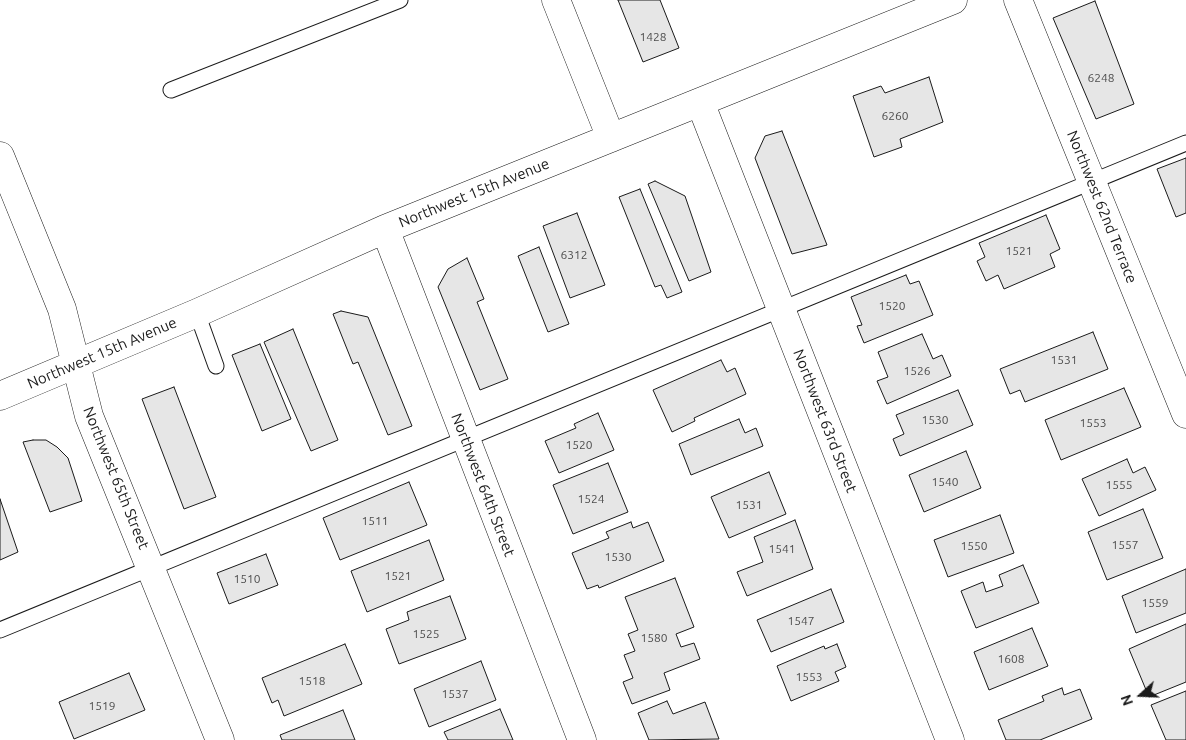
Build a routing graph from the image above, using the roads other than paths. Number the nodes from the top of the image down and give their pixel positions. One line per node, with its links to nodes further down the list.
1 (400, 0): 5 (lane)
2 (556, 0): 7 (street)
3 (952, 0): 6 (street, Northwest 15th Avenue)
4 (1018, 0): 10 (street, Northwest 62nd Terrace)
5 (171, 90)
6 (700, 102): 7 (street, Northwest 15th Avenue); 12 (street, Northwest 63rd Street)
7 (611, 138): 11 (street, Northwest 15th Avenue)
8 (1186, 142): 10 (lane)
9 (0, 156): 14 (street, Northwest 65th Street)
10 (1092, 183): 12 (lane); 17 (street, Northwest 62nd Terrace)
11 (385, 229): 13 (street, Northwest 15th Avenue); 18 (street, Northwest 64th Street)
12 (781, 309): 18 (lane); 23 (street, Northwest 63rd Street)
13 (196, 313): 14 (street, Northwest 15th Avenue); 15 (lane)
14 (76, 364): 16 (street, Northwest 15th Avenue); 19 (street, Northwest 65th Street)
15 (216, 366)
16 (0, 396)
17 (1186, 414)
18 (465, 437): 19 (lane); 22 (street, Northwest 64th Street)
19 (151, 567): 20 (lane); 21 (street, Northwest 65th Street)
20 (0, 630)
21 (220, 740)
22 (582, 740)
23 (950, 740)

